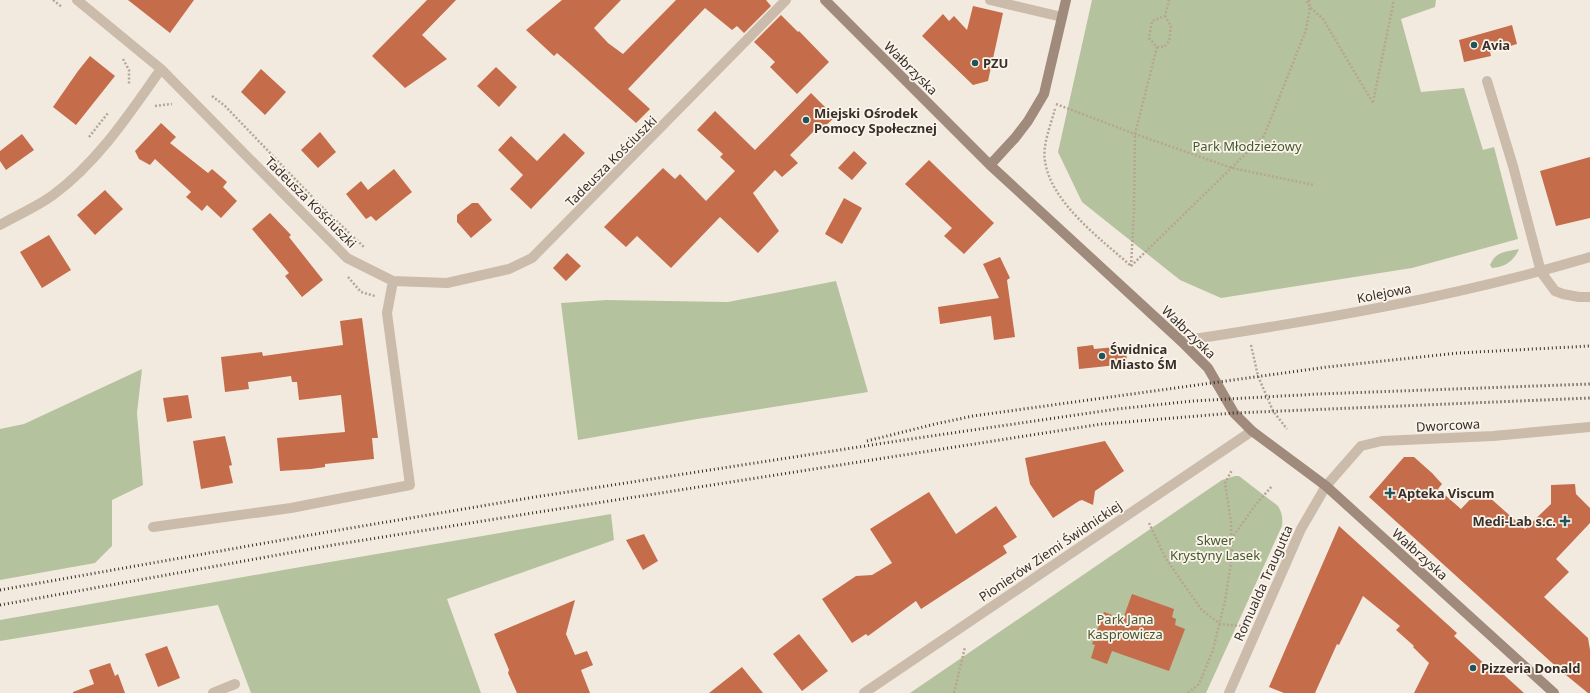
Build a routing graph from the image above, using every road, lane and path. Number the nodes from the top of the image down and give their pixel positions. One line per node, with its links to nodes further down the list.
1 (77, 0): 14 (street, Tadeusza Kościuszki)
2 (786, 0): 30 (street, Tadeusza Kościuszki)
3 (825, 0): 22 (main road, Wałbrzyska)
4 (990, 0): 12 (street)
5 (1066, 0): 12 (main road)
6 (1169, 0): 11 (path)
7 (1306, 0): 10 (path)
8 (1309, 0): 10 (path)
9 (1393, 0): 10 (path)
10 (1310, 7): 23 (path)
11 (1165, 16): 13 (path); 13 (path)
12 (1062, 17): 22 (main road)
13 (1157, 47): 20 (path)
14 (161, 69): 25 (street); 30 (street, Tadeusza Kościuszki)
15 (1487, 81): 29 (street)
16 (206, 91): 26 (path)
17 (1058, 99): 18 (path)
18 (1056, 104): 20 (path); 28 (path)
19 (110, 111): 21 (path)
20 (1135, 134): 23 (path); 28 (path)
21 (85, 141)
22 (990, 165): 32 (main road, Wałbrzyska)
23 (1232, 168): 24 (path); 28 (path)
24 (1314, 185)
25 (0, 225)
26 (369, 252)
27 (1590, 258): 29 (street, Kolejowa)
28 (1131, 266)
29 (1541, 272): 31 (street); 32 (street, Kolejowa)
30 (393, 281): 41 (street)
31 (1590, 297)
32 (1181, 341): 36 (main road, Wałbrzyska)
33 (1252, 346): 35 (path)
34 (1590, 427): 39 (street, Dworcowa)
35 (1287, 429)
36 (1252, 431): 39 (main road, Wałbrzyska); 48 (street, Pionierów Ziemi Świdnickiej)
37 (1232, 470): 42 (path)
38 (1272, 486): 42 (path)
39 (1326, 486): 51 (street, Romualda Traugutta); 52 (main road, Wałbrzyska)
40 (1149, 523): 43 (path)
41 (153, 527)
42 (1231, 540): 43 (path)
43 (1220, 624): 44 (path); 50 (path)
44 (1249, 627)
45 (965, 647): 49 (path)
46 (235, 684): 47 (street)
47 (213, 693)
48 (864, 693)
49 (954, 693)
50 (1188, 693)
51 (1229, 693)
52 (1554, 693)

